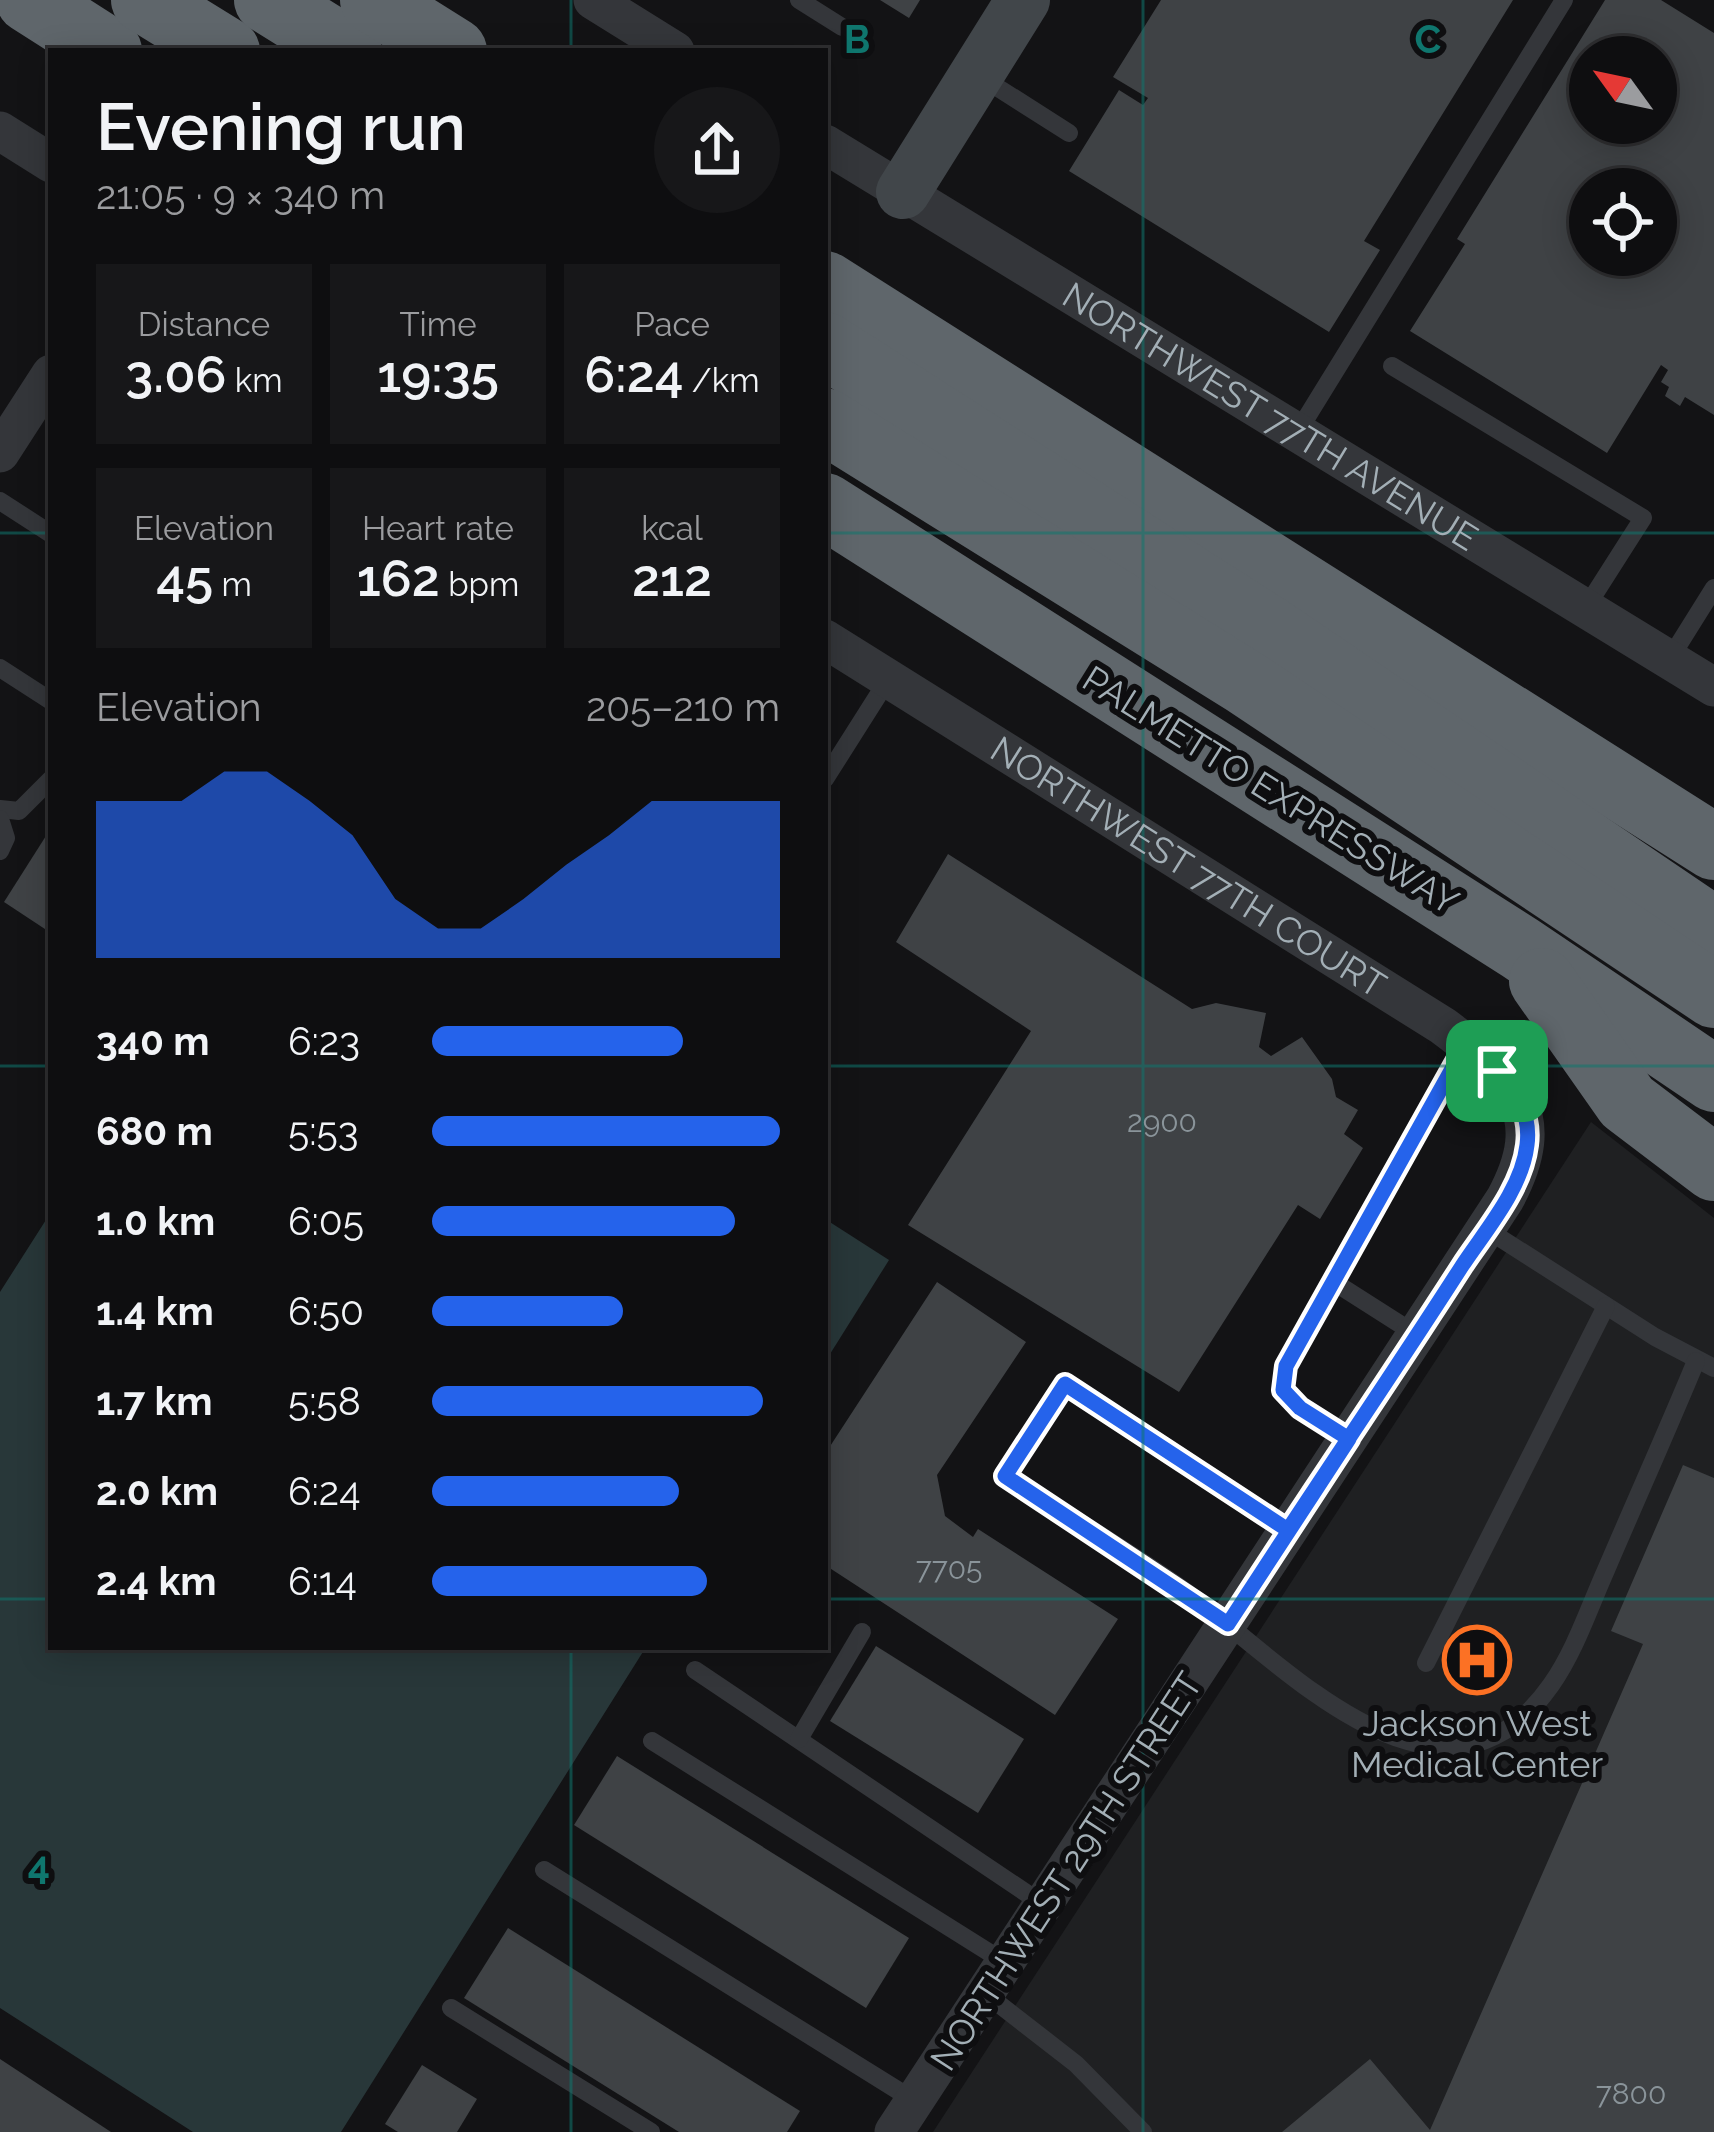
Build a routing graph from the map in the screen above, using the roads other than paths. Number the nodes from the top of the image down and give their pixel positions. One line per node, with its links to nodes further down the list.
1 (29, 0): 10 (highway)
2 (144, 0): 11 (highway)
3 (267, 0): 12 (highway)
4 (373, 0): 13 (highway)
5 (593, 0): 14 (street)
6 (800, 0): 9 (lane)
7 (1023, 0): 15 (street)
8 (1564, 0): 27 (lane)
9 (842, 27)
10 (104, 48)
11 (221, 48)
12 (345, 48)
13 (449, 48)
14 (670, 48)
15 (977, 75): 17 (lane); 20 (street)
16 (0, 131): 19 (street)
17 (1069, 133)
18 (828, 146): 20 (street, NORTHWEST 77TH AVENUE)
19 (48, 161)
20 (903, 192): 27 (street, NORTHWEST 77TH AVENUE)
21 (828, 286): 44 (highway)
22 (828, 347): 46 (highway)
23 (1392, 366): 33 (lane)
24 (48, 377): 25 (street)
25 (11, 412): 28 (street)
26 (828, 423): 48 (highway)
27 (1297, 433): 33 (street, NORTHWEST 77TH AVENUE)
28 (0, 453)
29 (0, 501): 31 (lane)
30 (828, 508): 47 (highway, PALMETTO EXPRESSWAY)
31 (48, 532)
32 (1714, 588): 35 (lane)
33 (1586, 609): 35 (street, NORTHWEST 77TH AVENUE)
34 (828, 641): 37 (street, NORTHWEST 77TH COURT)
35 (1669, 660): 38 (street, NORTHWEST 77TH AVENUE)
36 (0, 668): 39 (lane)
37 (889, 678): 40 (lane); 49 (street, NORTHWEST 77TH COURT)
38 (1714, 687)
39 (48, 699)
40 (828, 774)
41 (48, 782): 42 (lane)
42 (0, 809)
43 (0, 819): 45 (lane)
44 (1701, 833)
45 (0, 851)
46 (1714, 930)
47 (1520, 948): 50 (highway, PALMETTO EXPRESSWAY); 52 (highway)
48 (1714, 995)
49 (1466, 1044): 51 (street, NORTHWEST 77TH COURT); 54 (lane)
50 (1714, 1079)
51 (1526, 1118): 53 (street, NORTHWEST 29TH STREET)
52 (1714, 1168)
53 (1486, 1229): 55 (lane); 56 (street, NORTHWEST 29TH STREET)
54 (1336, 1284): 56 (lane); 58 (lane)
55 (1606, 1306): 57 (lane); 62 (lane)
56 (1417, 1335): 58 (street, NORTHWEST 29TH STREET)
57 (1705, 1364): 60 (lane)
58 (1349, 1439): 59 (street, NORTHWEST 29TH STREET)
59 (1288, 1530): 60 (street, NORTHWEST 29TH STREET); 60 (lane)
60 (1228, 1624): 67 (street, NORTHWEST 29TH STREET)
61 (862, 1632): 64 (lane)
62 (1426, 1664)
63 (695, 1670): 64 (lane)
64 (799, 1739): 67 (lane)
65 (652, 1741): 68 (lane)
66 (544, 1870): 70 (lane)
67 (1044, 1905): 68 (street, NORTHWEST 29TH STREET)
68 (996, 1978): 70 (street, NORTHWEST 29TH STREET); 72 (lane)
69 (451, 2008): 71 (lane)
70 (905, 2116)
71 (651, 2132)
72 (1143, 2132)

